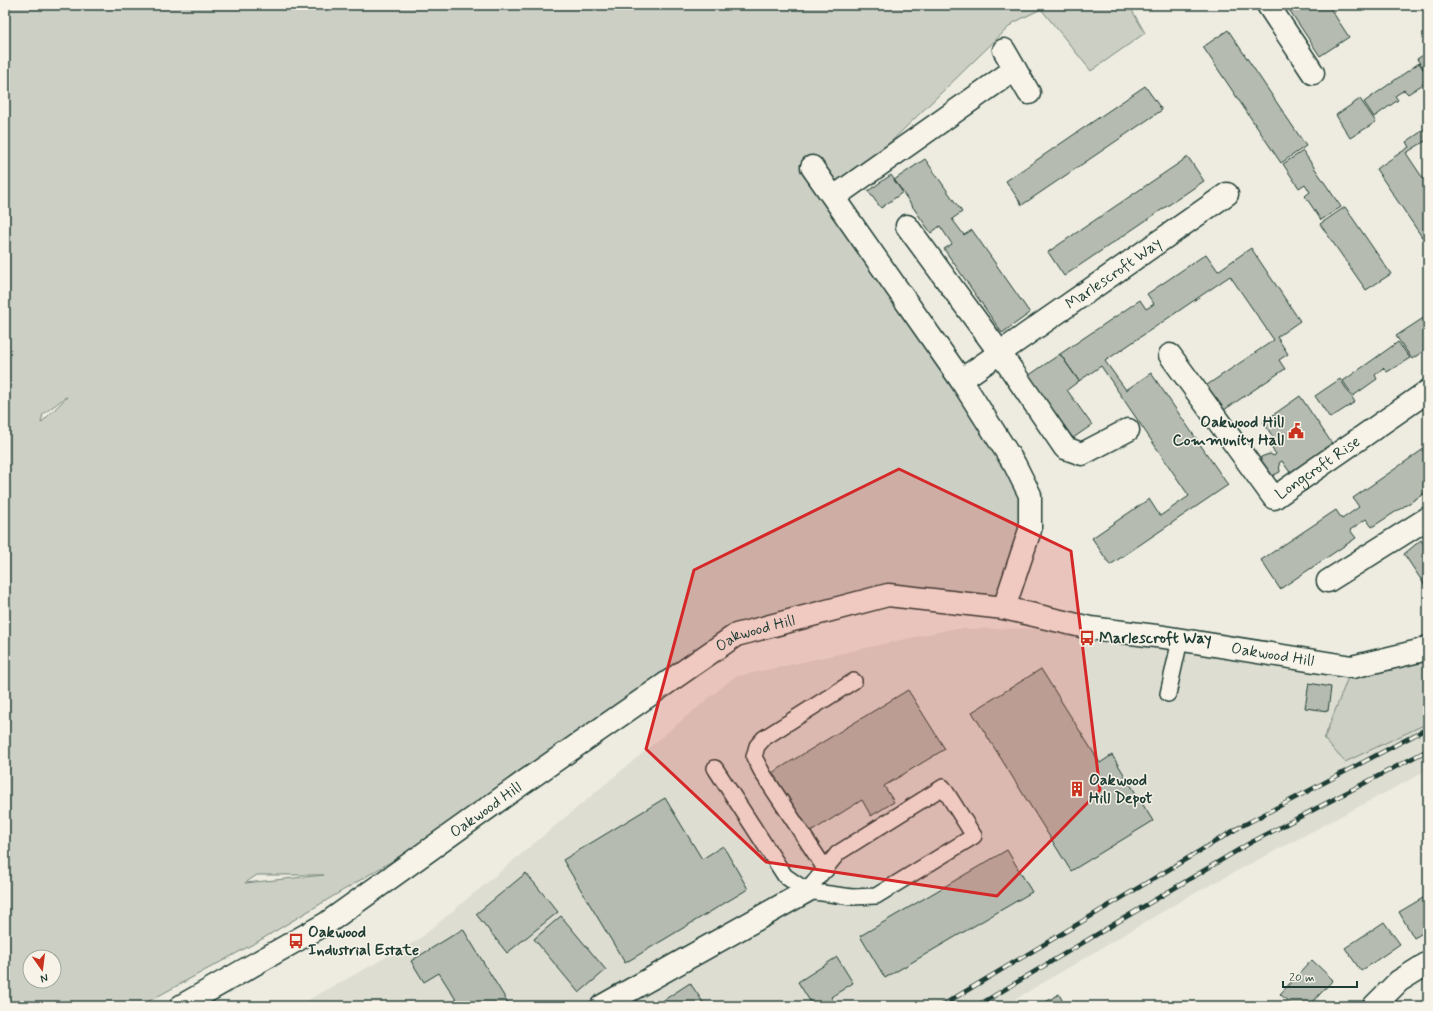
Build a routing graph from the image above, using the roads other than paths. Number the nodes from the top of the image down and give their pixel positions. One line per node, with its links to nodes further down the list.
1 (1268, 5): 4 (street)
2 (1004, 50): 3 (street)
3 (1015, 69): 5 (street); 8 (street)
4 (1313, 73)
5 (1029, 93)
6 (812, 168): 8 (street)
7 (1227, 194): 10 (street, Marlescroft Way)
8 (834, 197): 12 (street)
9 (908, 226): 10 (street)
10 (1000, 353): 12 (street, Marlescroft Way); 14 (street)
11 (1170, 355): 13 (street, Longcroft Rise)
12 (961, 380): 17 (street)
13 (1428, 392)
14 (1128, 430)
15 (1425, 526): 16 (street)
16 (1328, 582)
17 (1004, 608): 18 (street, Oakwood Hill); 26 (street, Oakwood Hill)
18 (1180, 640): 19 (street, Oakwood Hill); 21 (lane)
19 (1428, 647)
20 (854, 681): 23 (lane)
21 (1168, 694)
22 (715, 768): 24 (lane)
23 (826, 870): 24 (lane); 24 (lane)
24 (807, 891): 27 (street)
25 (1428, 964): 28 (street)
26 (181, 1006)
27 (602, 1006)
28 (1374, 1006)

